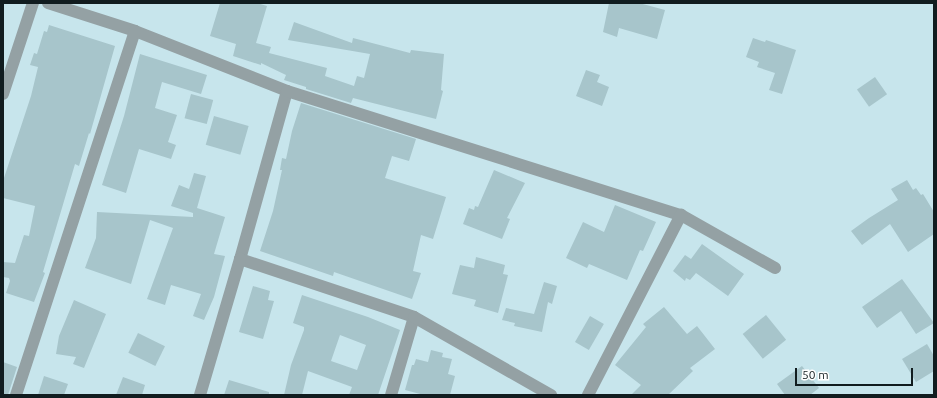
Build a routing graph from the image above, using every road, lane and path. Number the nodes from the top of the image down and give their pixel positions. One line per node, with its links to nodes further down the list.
1 (33, 3): 5 (street)
2 (48, 3): 3 (street)
3 (135, 31): 4 (street); 10 (street)
4 (287, 91): 6 (street); 7 (street)
5 (3, 94)
6 (681, 215): 8 (street); 14 (street)
7 (240, 259): 9 (street); 11 (street)
8 (774, 268)
9 (414, 317): 12 (street); 13 (street)
10 (16, 395)
11 (200, 395)
12 (392, 395)
13 (551, 395)
14 (588, 395)

